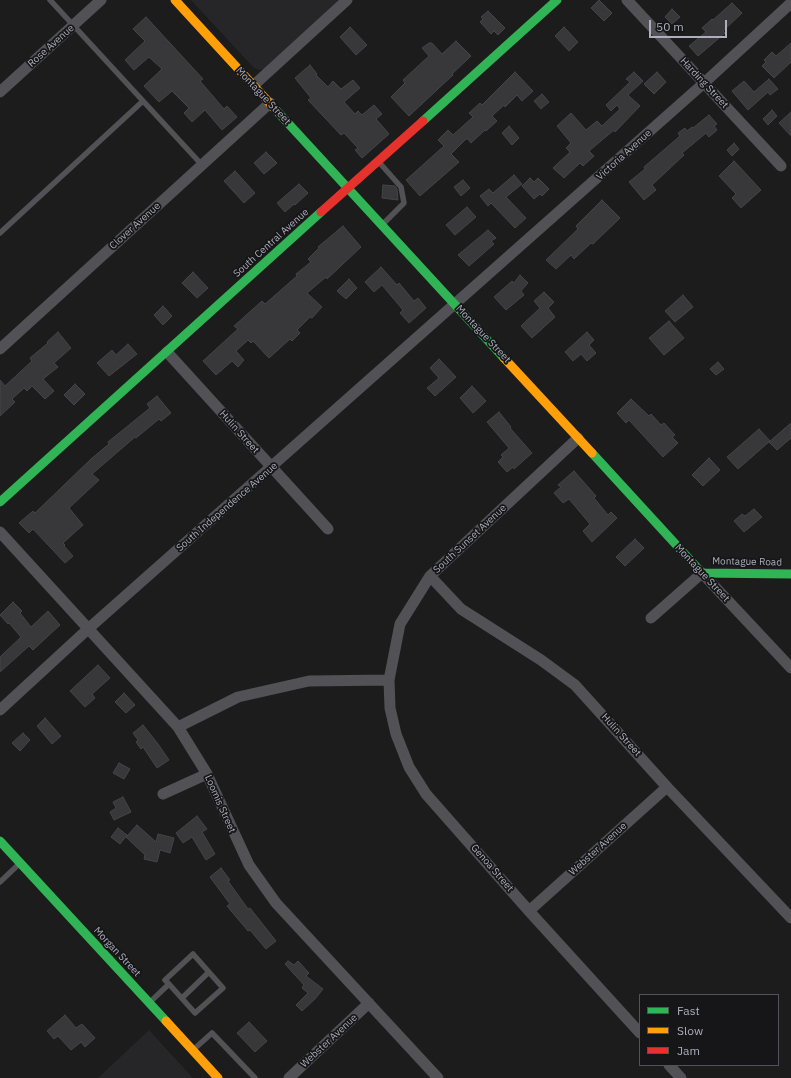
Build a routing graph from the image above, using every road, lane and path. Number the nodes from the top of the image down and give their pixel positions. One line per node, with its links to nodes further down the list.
1 (50, 0): 8 (lane)
2 (101, 0): 8 (street, Rose Avenue)
3 (175, 0): 10 (main road, Montague Street)
4 (347, 0): 10 (street)
5 (558, 0): 14 (main road, South Central Avenue)
6 (627, 0): 9 (street, Harding Street)
7 (791, 3): 9 (street, Victoria Avenue)
8 (74, 25): 11 (street, Rose Avenue); 12 (lane)
9 (704, 84): 16 (street, Harding Street); 20 (street, Victoria Avenue)
10 (254, 85): 13 (main road, Montague Street)
11 (0, 92)
12 (143, 101): 15 (lane); 19 (lane)
13 (270, 103): 15 (street, Clover Avenue); 17 (main road, Montague Street)
14 (378, 161): 17 (main road, South Central Avenue); 18 (lane)
15 (202, 165): 21 (street, Clover Avenue)
16 (781, 166)
17 (348, 188): 18 (main road, Montague Street); 22 (main road, South Central Avenue)
18 (382, 225): 20 (main road, Montague Street)
19 (0, 233)
20 (455, 304): 23 (main road, Montague Street); 24 (street, South Independence Avenue)
21 (0, 349)
22 (167, 352): 24 (street, Hulin Street); 25 (main road, South Central Avenue)
23 (578, 438): 28 (main road, Montague Street); 30 (street, South Sunset Avenue)
24 (272, 468): 26 (street, Hulin Street); 32 (street, South Independence Avenue)
25 (0, 502)
26 (328, 529)
27 (0, 532): 32 (street, Loomis Street)
28 (702, 573): 29 (main road, Montague Road); 31 (street); 33 (street, Montague Street)
29 (791, 574)
30 (430, 576): 34 (street, South Sunset Avenue); 38 (street, Hulin Street)
31 (651, 618)
32 (88, 629): 35 (street, South Independence Avenue); 36 (street, Loomis Street)
33 (791, 668)
34 (389, 680): 36 (street); 43 (street, Genoa Street)
35 (0, 710)
36 (178, 727): 37 (street, Loomis Street)
37 (207, 774): 39 (street); 49 (street, Loomis Street)
38 (667, 787): 43 (street, Webster Avenue); 44 (street, Hulin Street)
39 (163, 794)
40 (0, 841): 41 (main road, Morgan Street)
41 (20, 863): 42 (lane); 48 (main road, Morgan Street)
42 (0, 882)
43 (529, 911): 50 (street, Genoa Street)
44 (791, 918)
45 (209, 972): 46 (lane); 47 (lane); 47 (lane)
46 (169, 984): 47 (lane); 48 (lane)
47 (182, 998)
48 (149, 1003): 51 (main road, Morgan Street)
49 (369, 1003): 55 (street, Webster Avenue); 56 (street, Loomis Street)
50 (639, 1032)
51 (192, 1050): 53 (lane); 54 (main road, Morgan Street)
52 (670, 1066): 57 (street)
53 (252, 1077)
54 (218, 1078)
55 (289, 1078)
56 (438, 1078)
57 (681, 1078)

